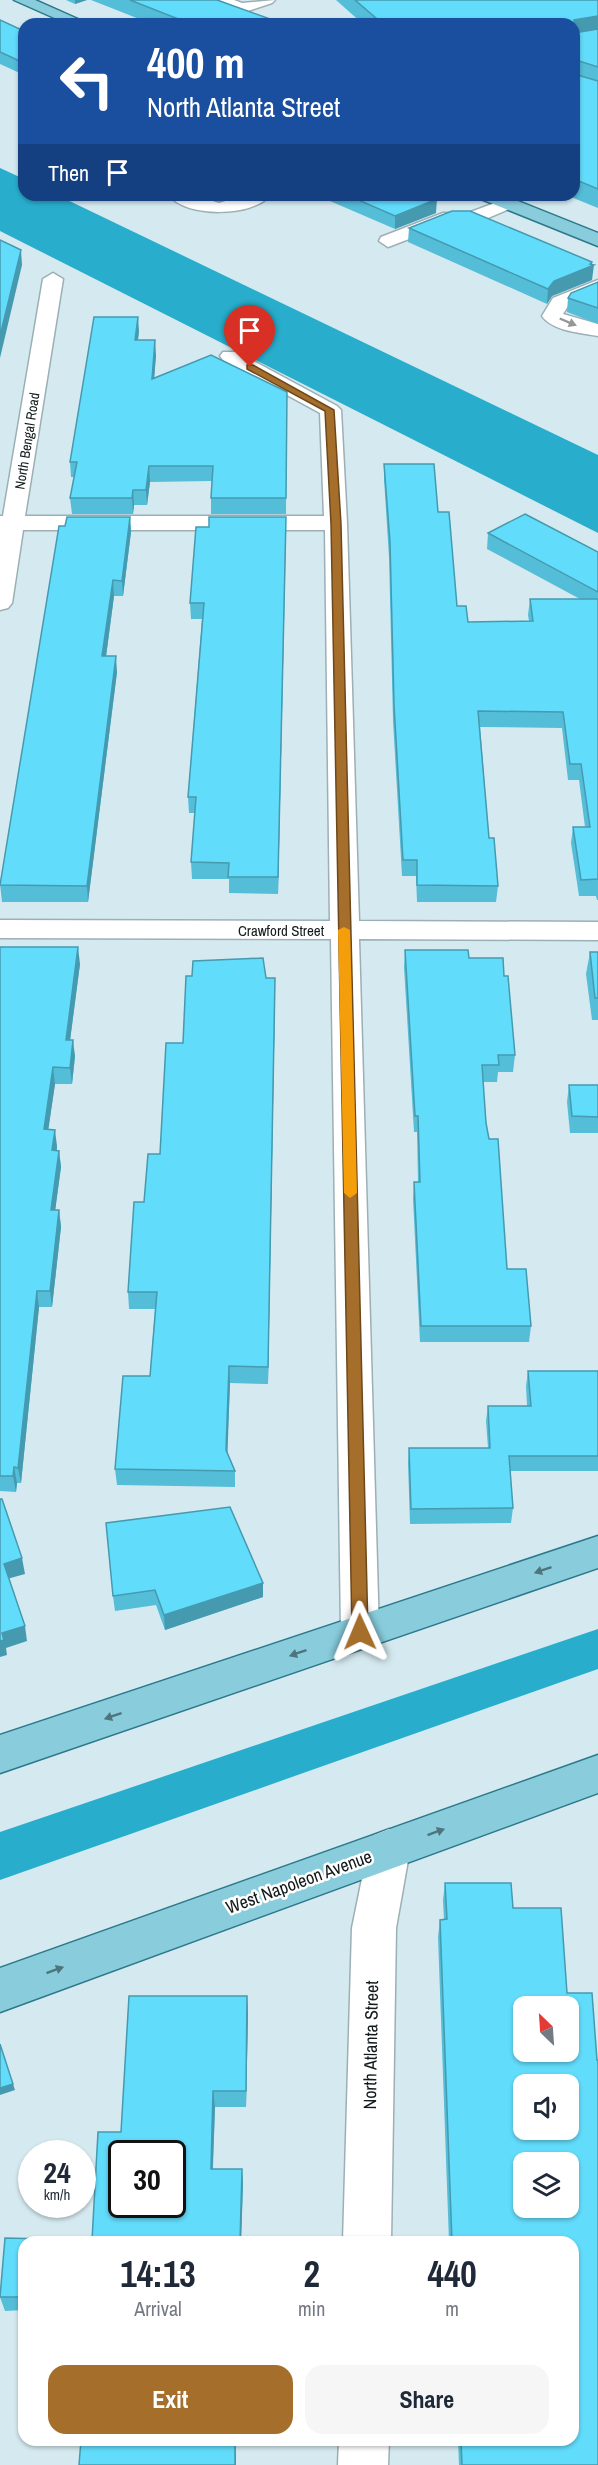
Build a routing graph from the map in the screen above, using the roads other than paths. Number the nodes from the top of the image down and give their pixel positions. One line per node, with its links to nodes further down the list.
1 (220, 0): 4 (street)
2 (267, 0): 4 (street)
3 (16, 3): 6 (main road); 7 (main road)
4 (242, 8): 5 (street)
5 (262, 16)
6 (40, 18)
7 (62, 18)
8 (192, 201): 9 (street)
9 (243, 201)
10 (503, 201): 11 (main road)
11 (508, 203): 12 (main road); 13 (street)
12 (598, 240)
13 (388, 241)
14 (53, 279): 18 (street, North Bengal Road)
15 (598, 286): 16 (street, one-way to 16)
16 (598, 330)
17 (230, 356): 19 (street)
18 (7, 523): 19 (street); 20 (street, North Bengal Road)
19 (336, 524): 23 (street)
20 (0, 603)
21 (0, 929): 23 (street, Crawford Street)
22 (598, 931): 23 (street, Crawford Street)
23 (344, 932): 25 (street)
24 (598, 1552): 25 (main road, one-way to 25)
25 (360, 1632): 26 (main road, one-way to 26)
26 (0, 1754)
27 (598, 1774): 28 (main road, West Napoleon Avenue, one-way to 27)
28 (389, 1849): 29 (main road, West Napoleon Avenue, one-way to 28); 30 (street, North Atlanta Street)
29 (0, 1990)
30 (368, 2236)
31 (364, 2446): 32 (street)
32 (363, 2465)

